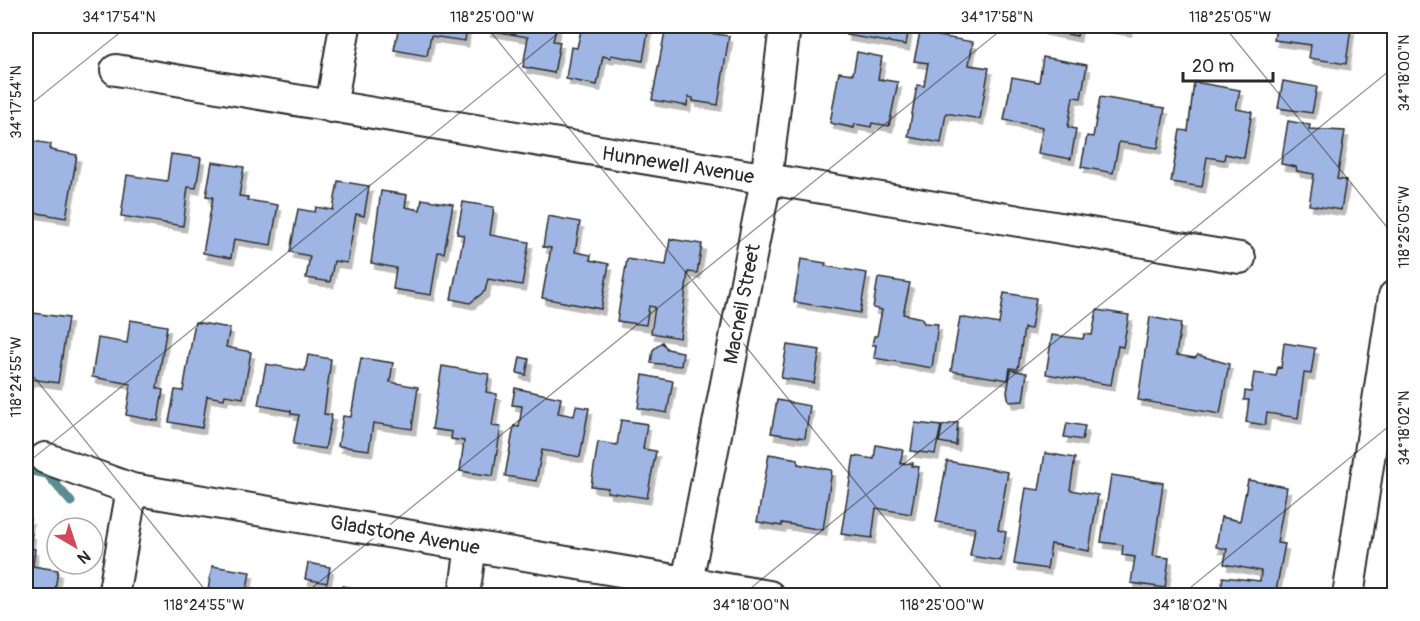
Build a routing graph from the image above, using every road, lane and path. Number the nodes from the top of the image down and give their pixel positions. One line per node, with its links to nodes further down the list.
1 (345, 26): 4 (street)
2 (785, 26): 5 (street, Macneil Street)
3 (117, 70): 4 (street, Hunnewell Avenue)
4 (331, 107): 5 (street, Hunnewell Avenue)
5 (766, 180): 6 (street, Hunnewell Avenue); 11 (street, Macneil Street)
6 (1240, 258)
7 (1395, 296): 15 (street)
8 (45, 458): 9 (street, Gladstone Avenue)
9 (132, 489): 10 (street, Gladstone Avenue); 12 (street)
10 (471, 546): 11 (street, Gladstone Avenue); 13 (street)
11 (687, 582): 14 (street, Gladstone Avenue)
12 (113, 596)
13 (464, 596)
14 (769, 596)
15 (1348, 596)

